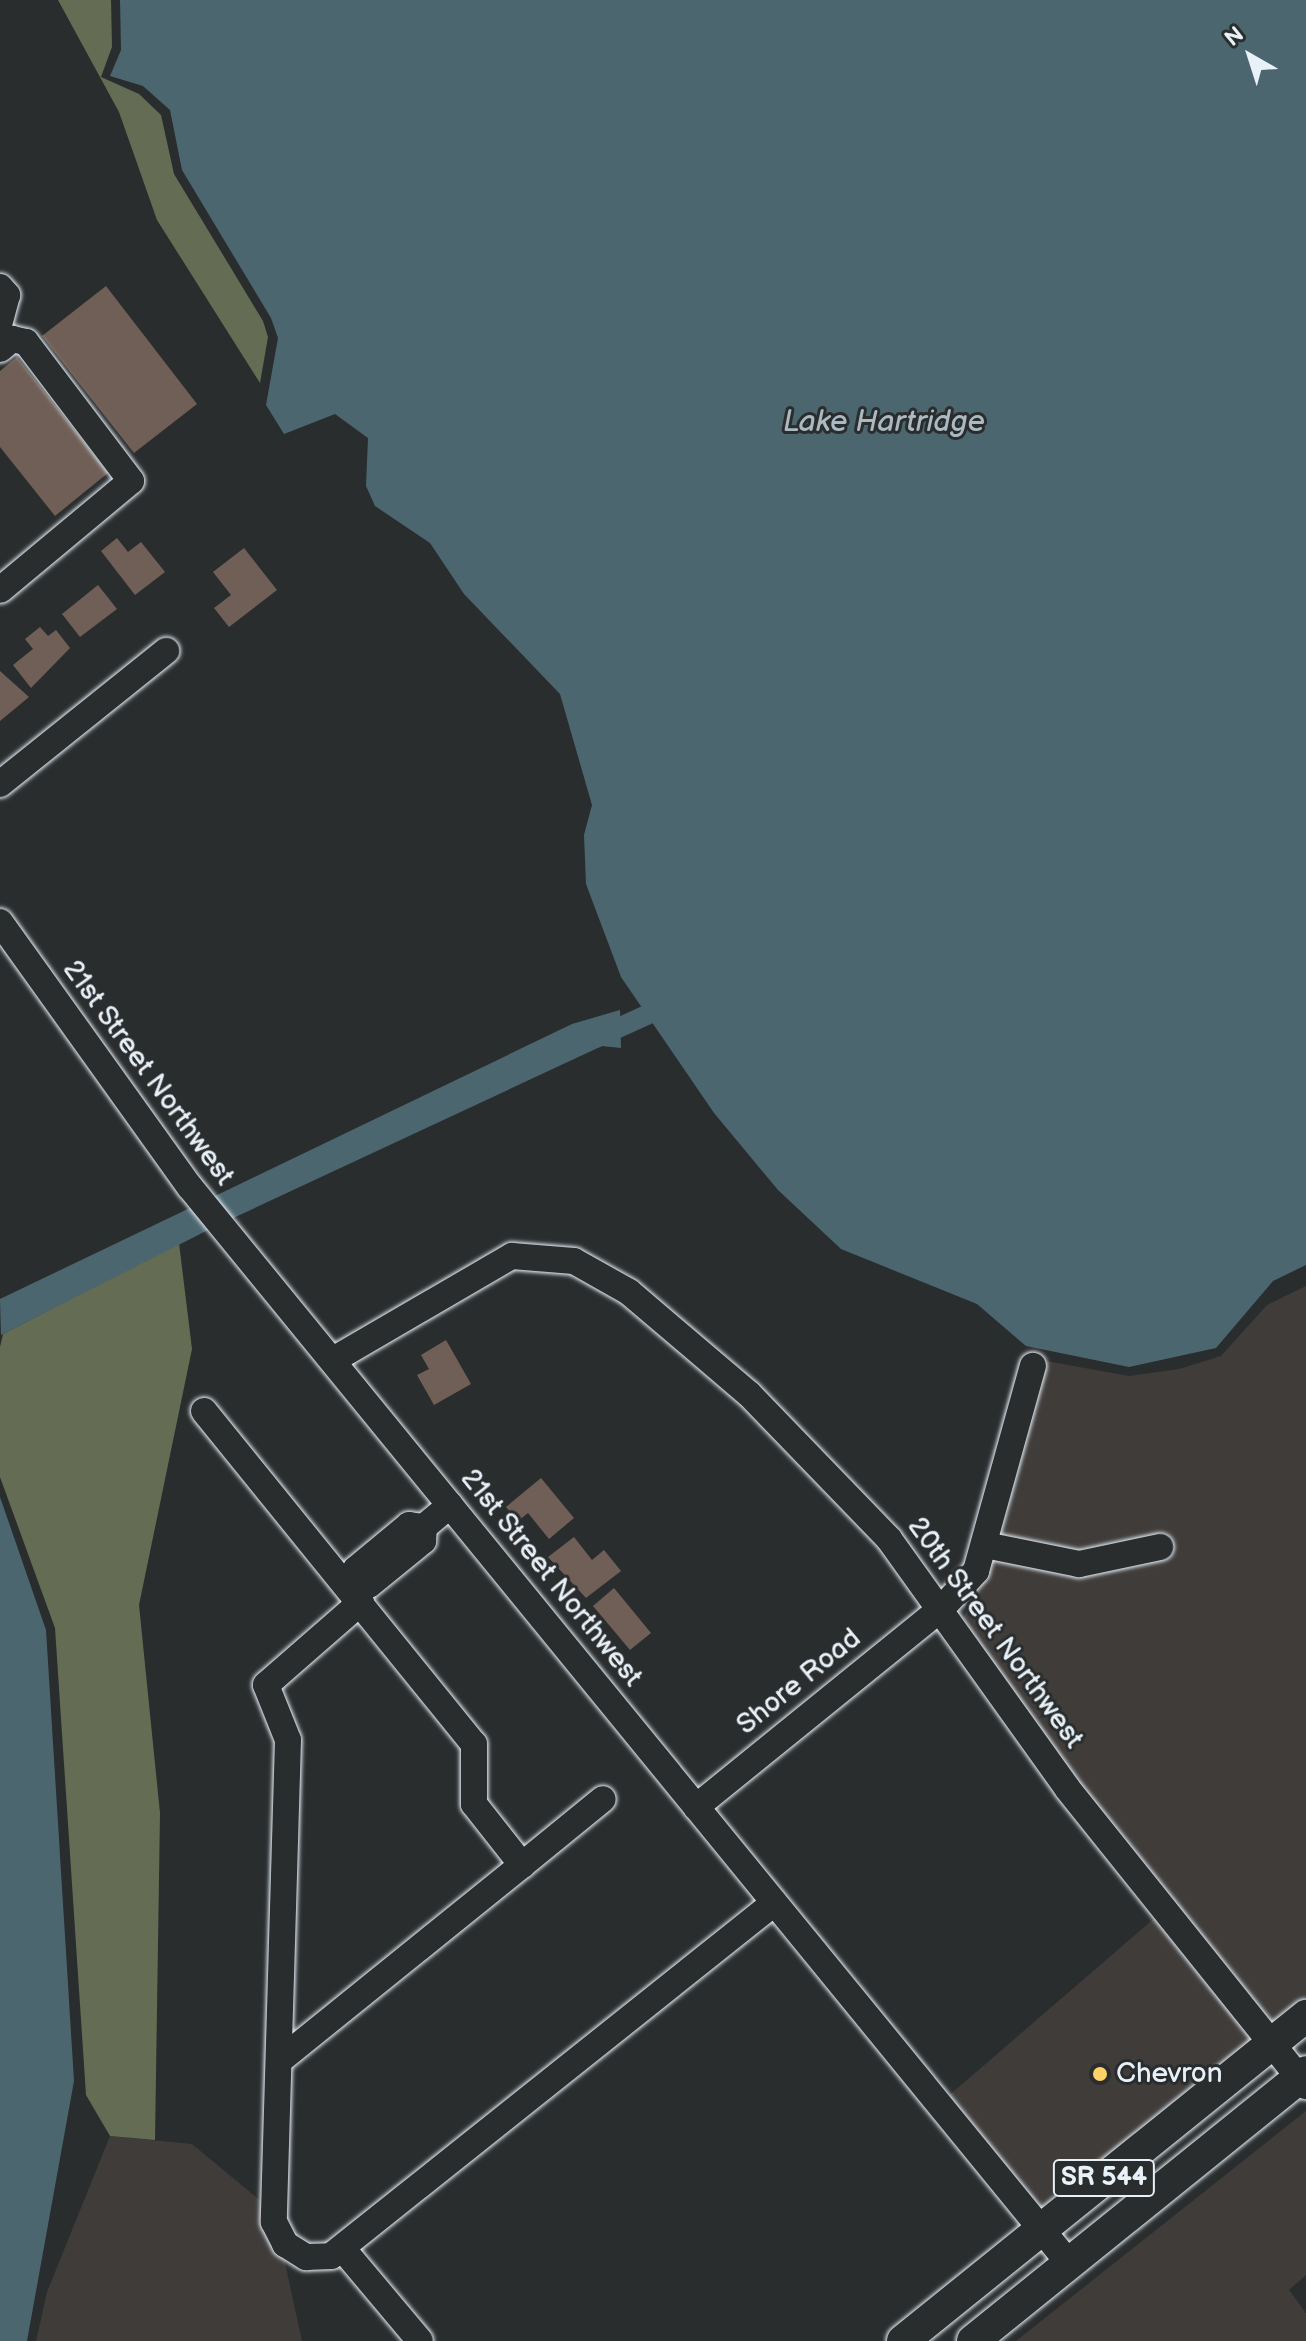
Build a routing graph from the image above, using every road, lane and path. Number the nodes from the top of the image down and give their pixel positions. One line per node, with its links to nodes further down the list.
1 (0, 287): 2 (street)
2 (0, 321)
3 (0, 349): 4 (street)
4 (0, 590)
5 (166, 651): 6 (street)
6 (0, 784)
7 (0, 922): 8 (street, 21st Street Northwest)
8 (333, 1360): 11 (street, 21st Street Northwest); 15 (street, 20th Street Northwest)
9 (1033, 1366): 12 (street, Shore Road)
10 (204, 1411): 14 (street)
11 (450, 1505): 14 (street); 17 (street, 21st Street Northwest)
12 (985, 1545): 13 (street); 15 (street, Shore Road)
13 (1160, 1547)
14 (355, 1590): 18 (street); 22 (street)
15 (943, 1607): 17 (street, Shore Road); 21 (street, 20th Street Northwest)
16 (603, 1799): 18 (street)
17 (696, 1807): 19 (street, 21st Street Northwest)
18 (522, 1865): 22 (street)
19 (774, 1903): 24 (street, 21st Street Northwest); 25 (street)
20 (1306, 2016): 21 (main road, SR 544)
21 (1272, 2043): 23 (street, 20th Street Northwest); 24 (main road, SR 544)
22 (279, 2061): 25 (street)
23 (1304, 2079): 26 (main road, SR 544)
24 (1042, 2229): 26 (street, 21st Street Northwest); 28 (main road, SR 544)
25 (342, 2248): 27 (street)
26 (1068, 2262): 29 (main road, SR 544)
27 (420, 2341)
28 (903, 2341)
29 (973, 2341)

